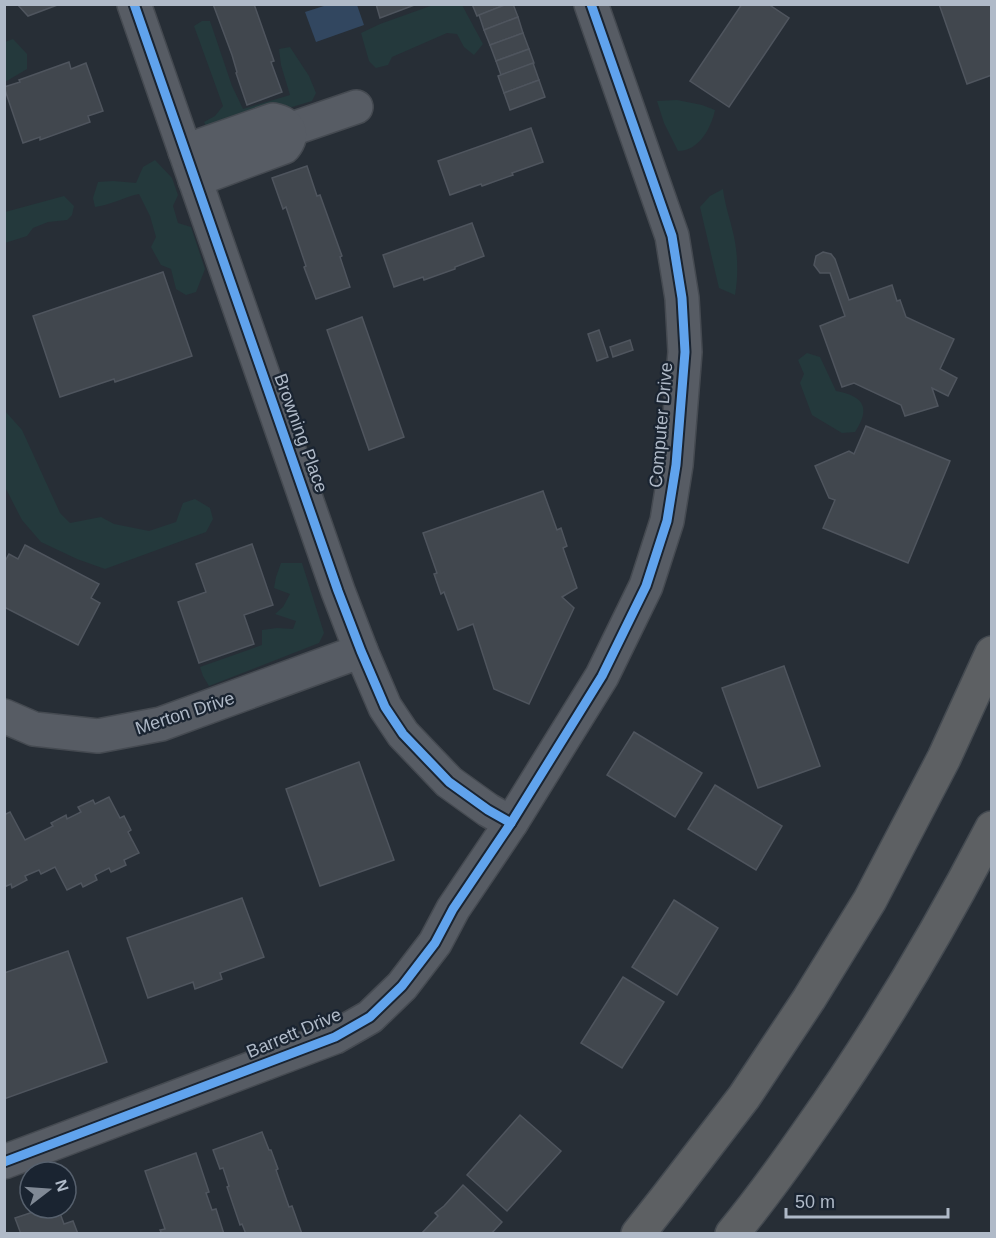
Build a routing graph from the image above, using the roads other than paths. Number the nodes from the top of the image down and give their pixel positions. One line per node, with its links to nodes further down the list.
1 (134, 4): 4 (street, Browning Place)
2 (591, 4): 8 (street, Computer Drive)
3 (356, 107): 4 (street)
4 (190, 166): 5 (street, Browning Place)
5 (361, 651): 7 (street, Merton Drive); 8 (street, Browning Place)
6 (992, 653): 11 (highway)
7 (4, 716)
8 (511, 823): 10 (street, Barrett Drive)
9 (992, 828): 12 (highway)
10 (4, 1162)
11 (638, 1233)
12 (732, 1233)

